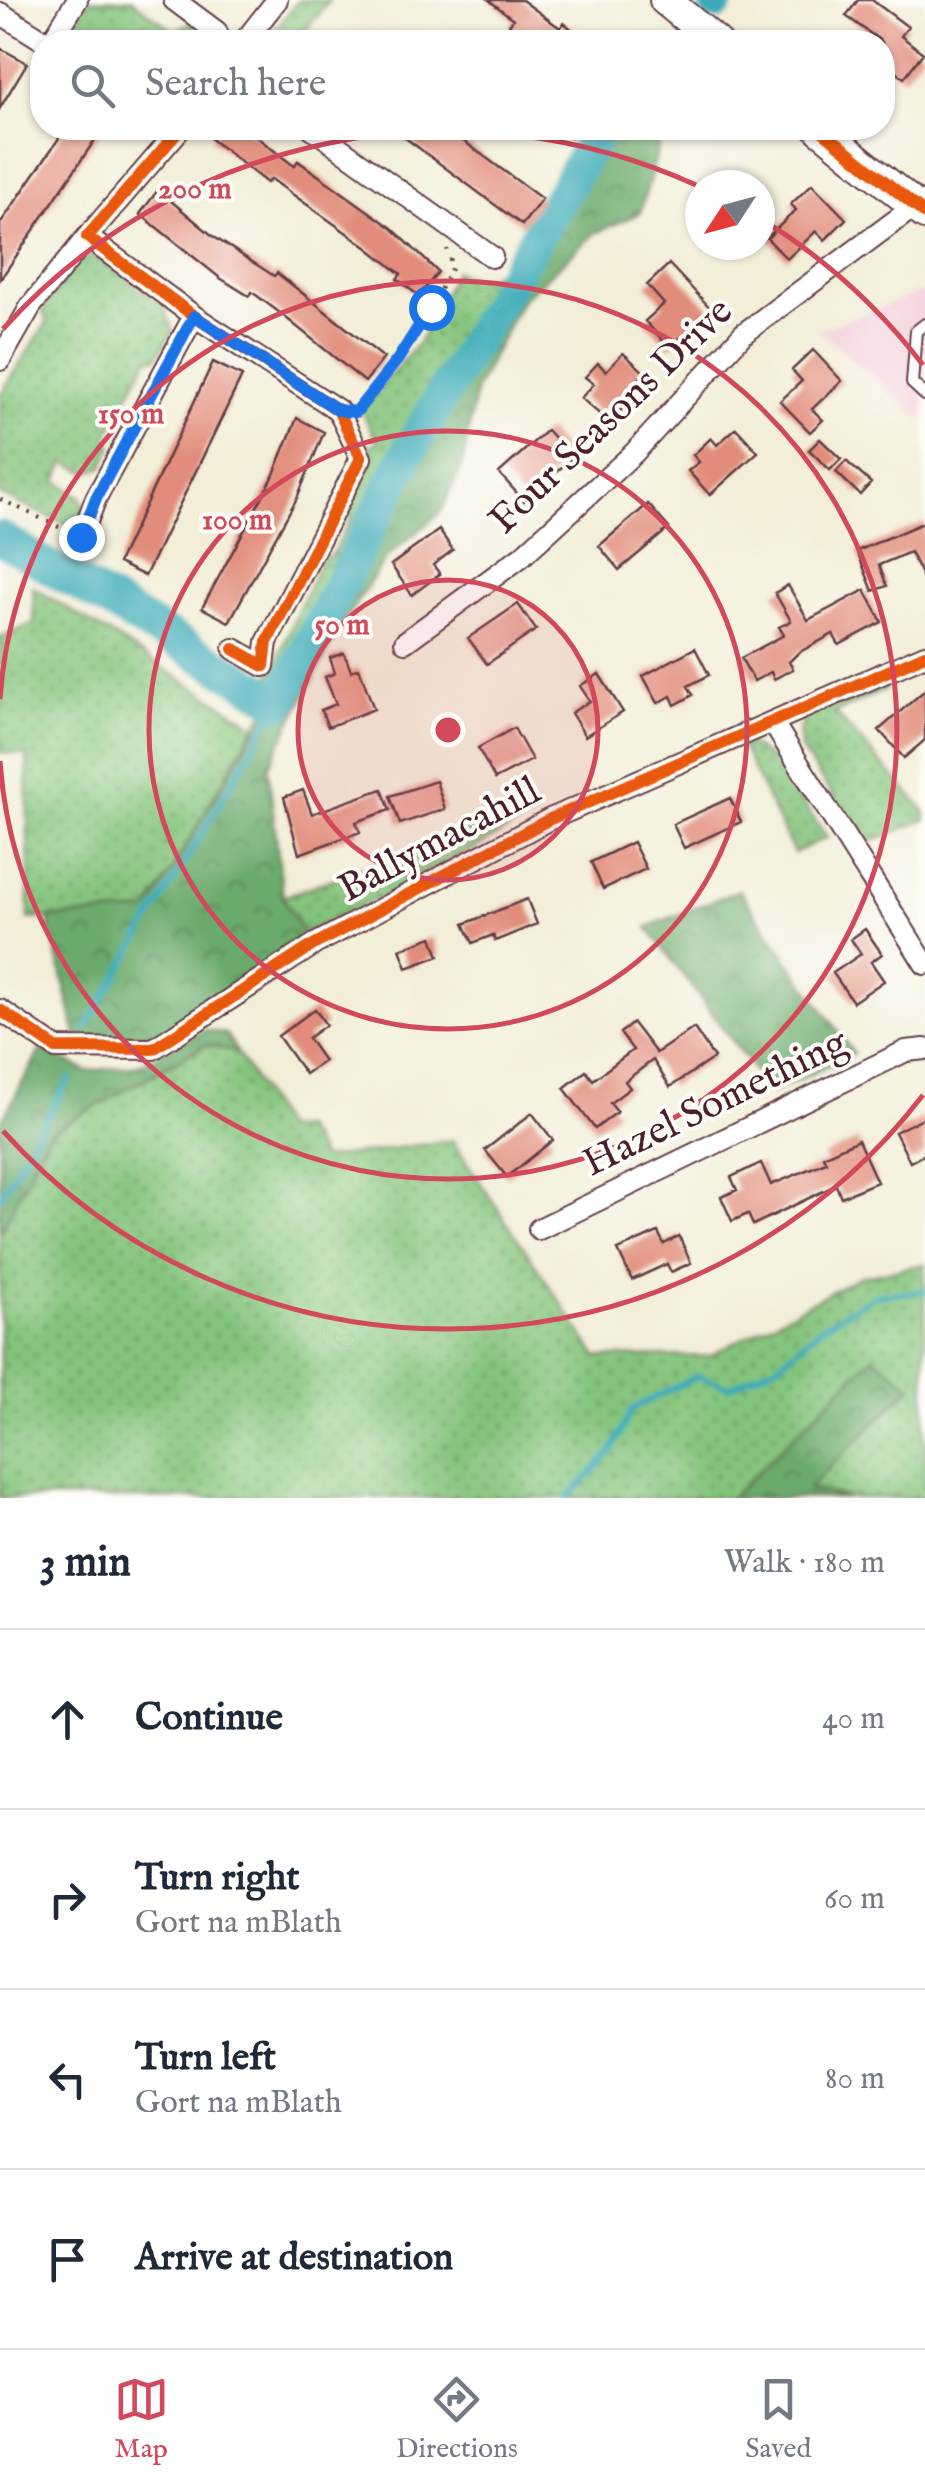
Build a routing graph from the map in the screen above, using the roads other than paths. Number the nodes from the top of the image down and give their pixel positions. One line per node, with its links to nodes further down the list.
1 (78, 0): 6 (street)
2 (174, 0): 7 (street)
3 (277, 0): 8 (street)
4 (676, 9): 9 (main road)
5 (0, 12): 10 (street)
6 (57, 30)
7 (214, 30)
8 (253, 30)
9 (701, 30)
10 (30, 31)
11 (168, 140): 15 (street)
12 (328, 140): 16 (street)
13 (834, 140): 14 (main road)
14 (920, 210): 22 (street, Four Seasons Drive)
15 (86, 237): 17 (street); 19 (street)
16 (492, 257)
17 (194, 316): 21 (street); 23 (street)
18 (925, 324): 20 (lane)
19 (0, 360)
20 (925, 394)
21 (81, 537)
22 (405, 642)
23 (234, 650)
24 (925, 656): 25 (street, Ballymacahill)
25 (773, 723): 26 (street); 27 (street, Ballymacahill)
26 (925, 964)
27 (0, 1010)
28 (925, 1048): 29 (street, Hazel Something)
29 (539, 1228)

